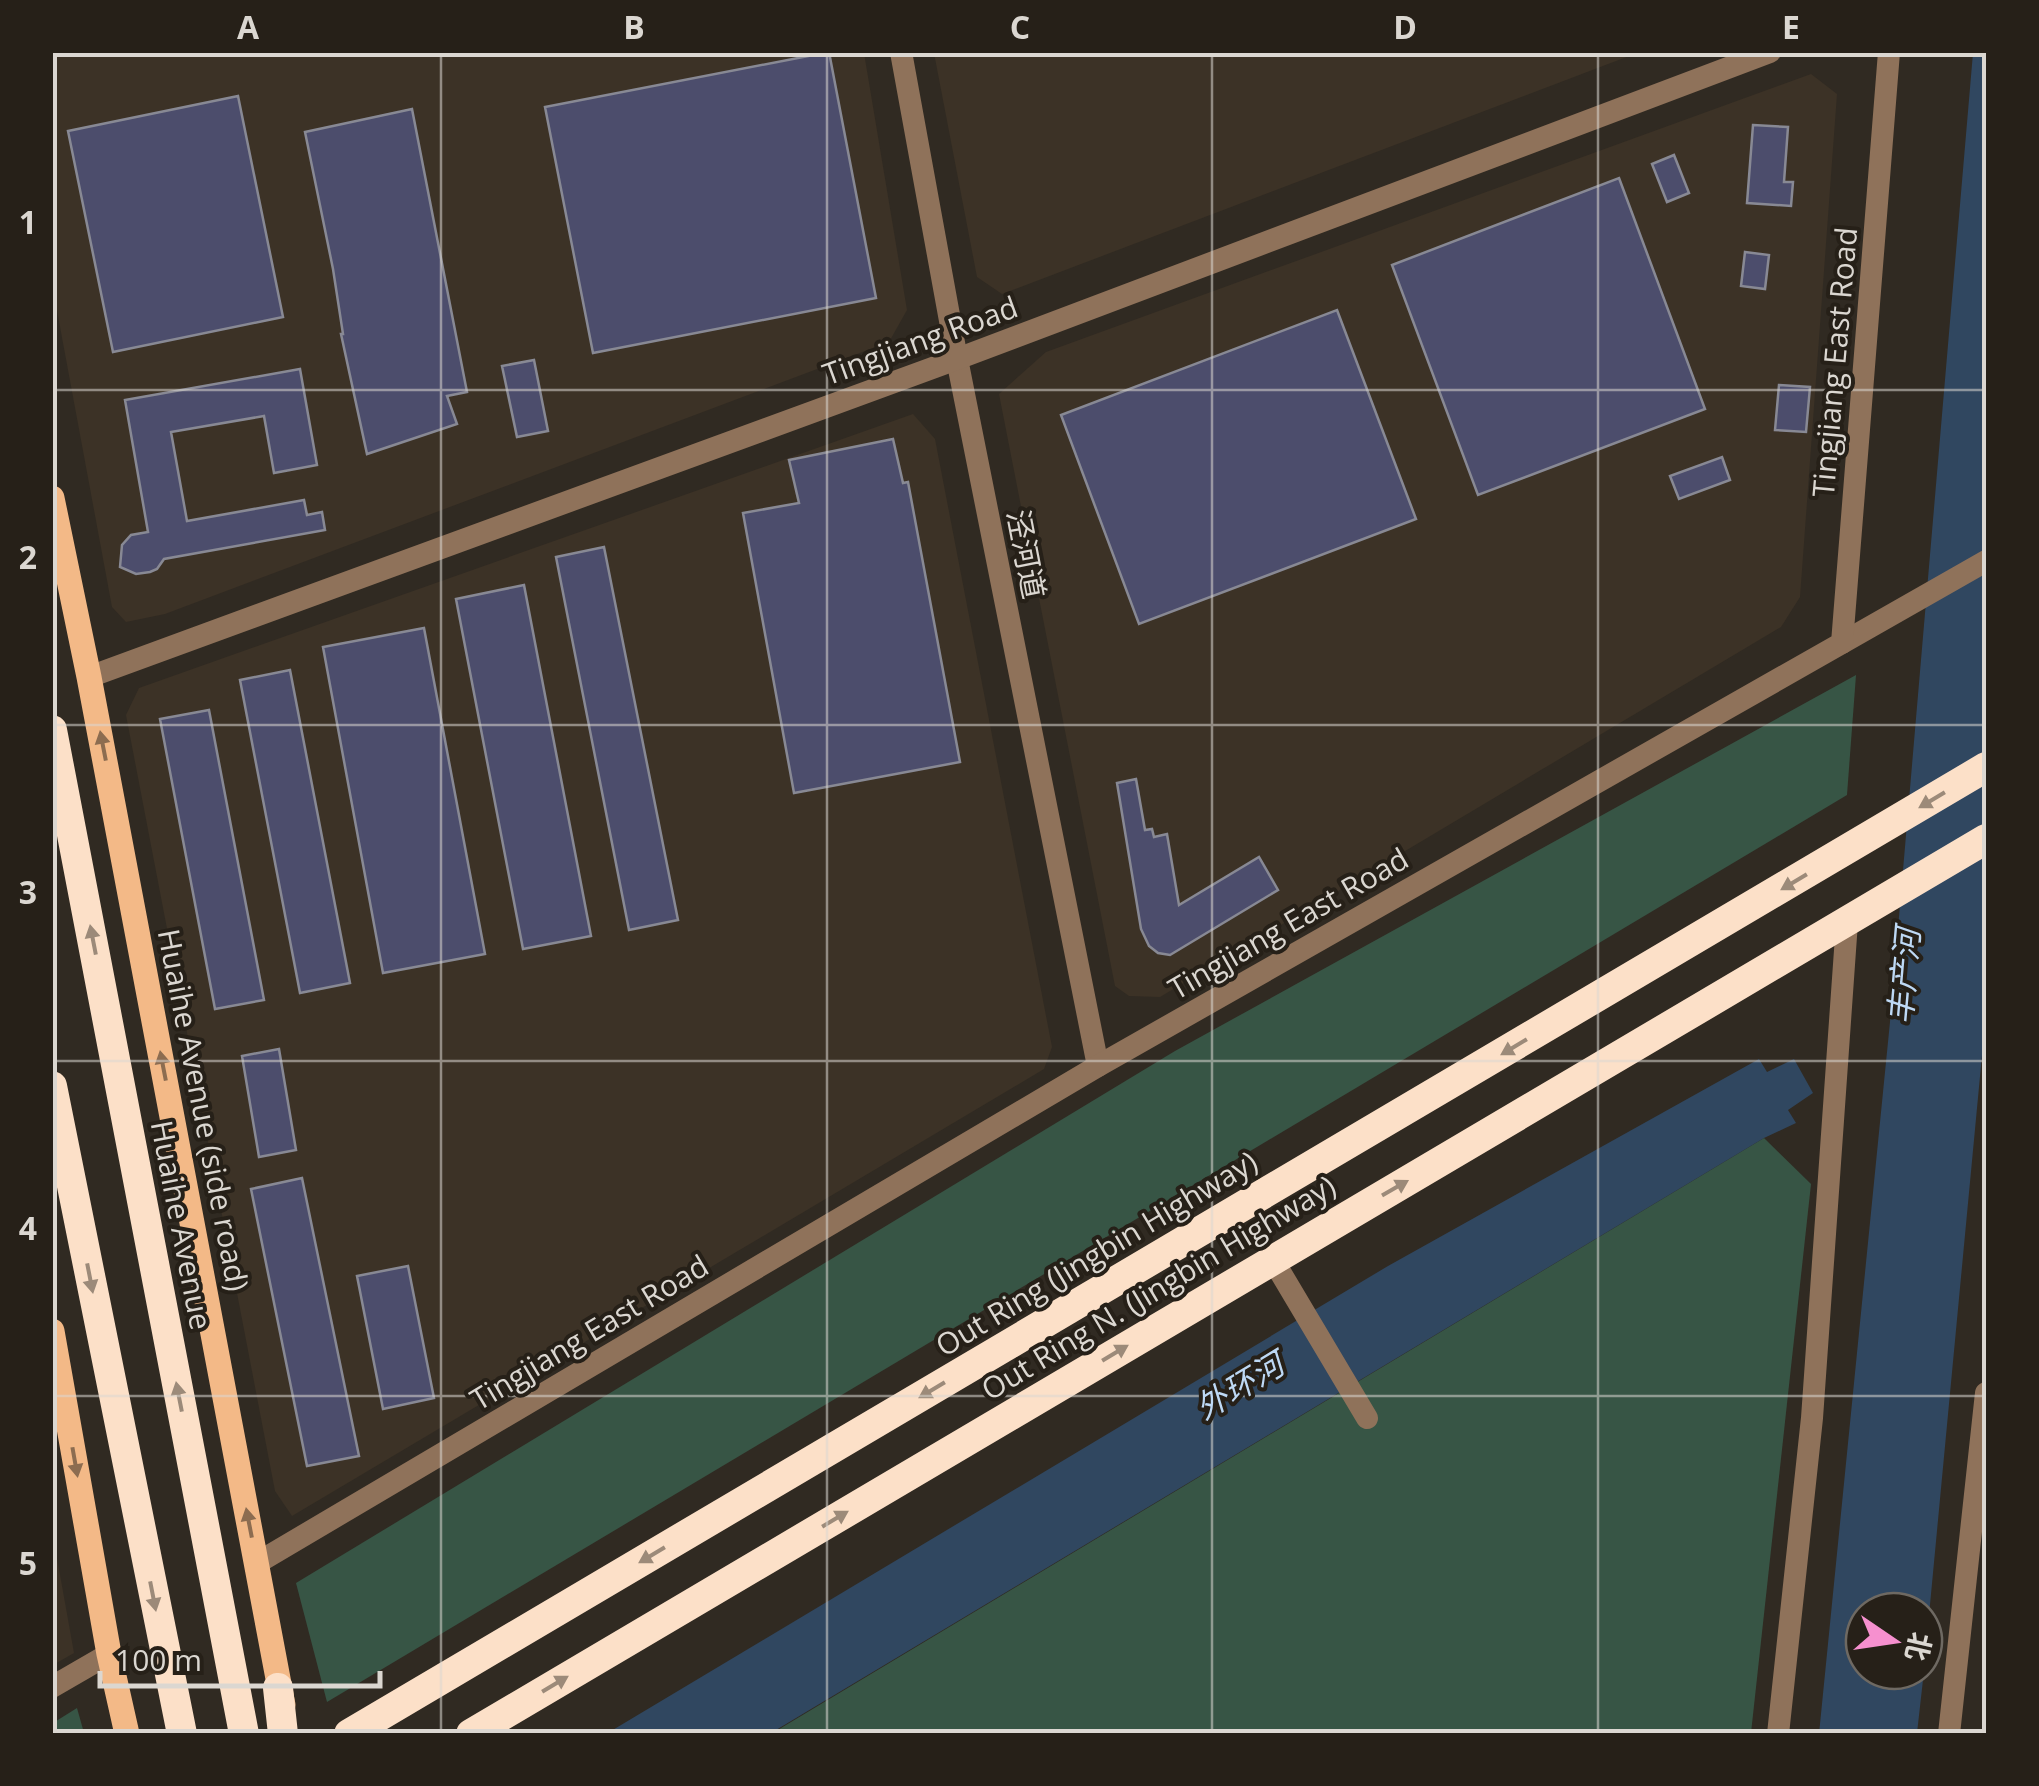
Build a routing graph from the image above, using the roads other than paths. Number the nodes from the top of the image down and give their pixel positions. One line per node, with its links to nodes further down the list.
1 (901, 52): 4 (street, 泾河道)
2 (1770, 52): 4 (street, Tingjiang Road)
3 (1889, 52): 7 (street, Tingjiang East Road)
4 (957, 358): 8 (street, Tingjiang Road); 13 (street, 泾河道)
5 (52, 498): 8 (main road, Huaihe Avenue (side road))
6 (1986, 561): 7 (street)
7 (1842, 643): 13 (street, Tingjiang East Road)
8 (89, 677): 21 (main road, Huaihe Avenue (side road), one-way to 8)
9 (52, 730): 27 (highway, Huaihe Avenue, one-way to 9)
10 (1986, 768): 30 (highway, Out Ring (Jingbin Highway), one-way to 30)
11 (1986, 839): 12 (highway, Out Ring N. (Jingbin Highway))
12 (1847, 922): 17 (highway, Out Ring N. (Jingbin Highway), one-way to 12); 32 (street)
13 (1098, 1066): 21 (street, Tingjiang East Road)
14 (52, 1086): 16 (highway)
15 (52, 1144): 16 (main road)
16 (70, 1182): 25 (highway, one-way to 25)
17 (1273, 1260): 20 (street); 31 (highway, Out Ring N. (Jingbin Highway), one-way to 17)
18 (52, 1332): 22 (main road, one-way to 22)
19 (1986, 1393): 33 (street)
20 (1367, 1418)
21 (257, 1563): 24 (main road, Huaihe Avenue (side road))
22 (109, 1654): 23 (street); 26 (main road)
23 (52, 1687)
24 (278, 1688): 28 (highway); 29 (main road, Huaihe Avenue (side road))
25 (182, 1725)
26 (127, 1734)
27 (244, 1734)
28 (283, 1734)
29 (292, 1734)
30 (349, 1734)
31 (471, 1734)
32 (1778, 1734)
33 (1950, 1734)

